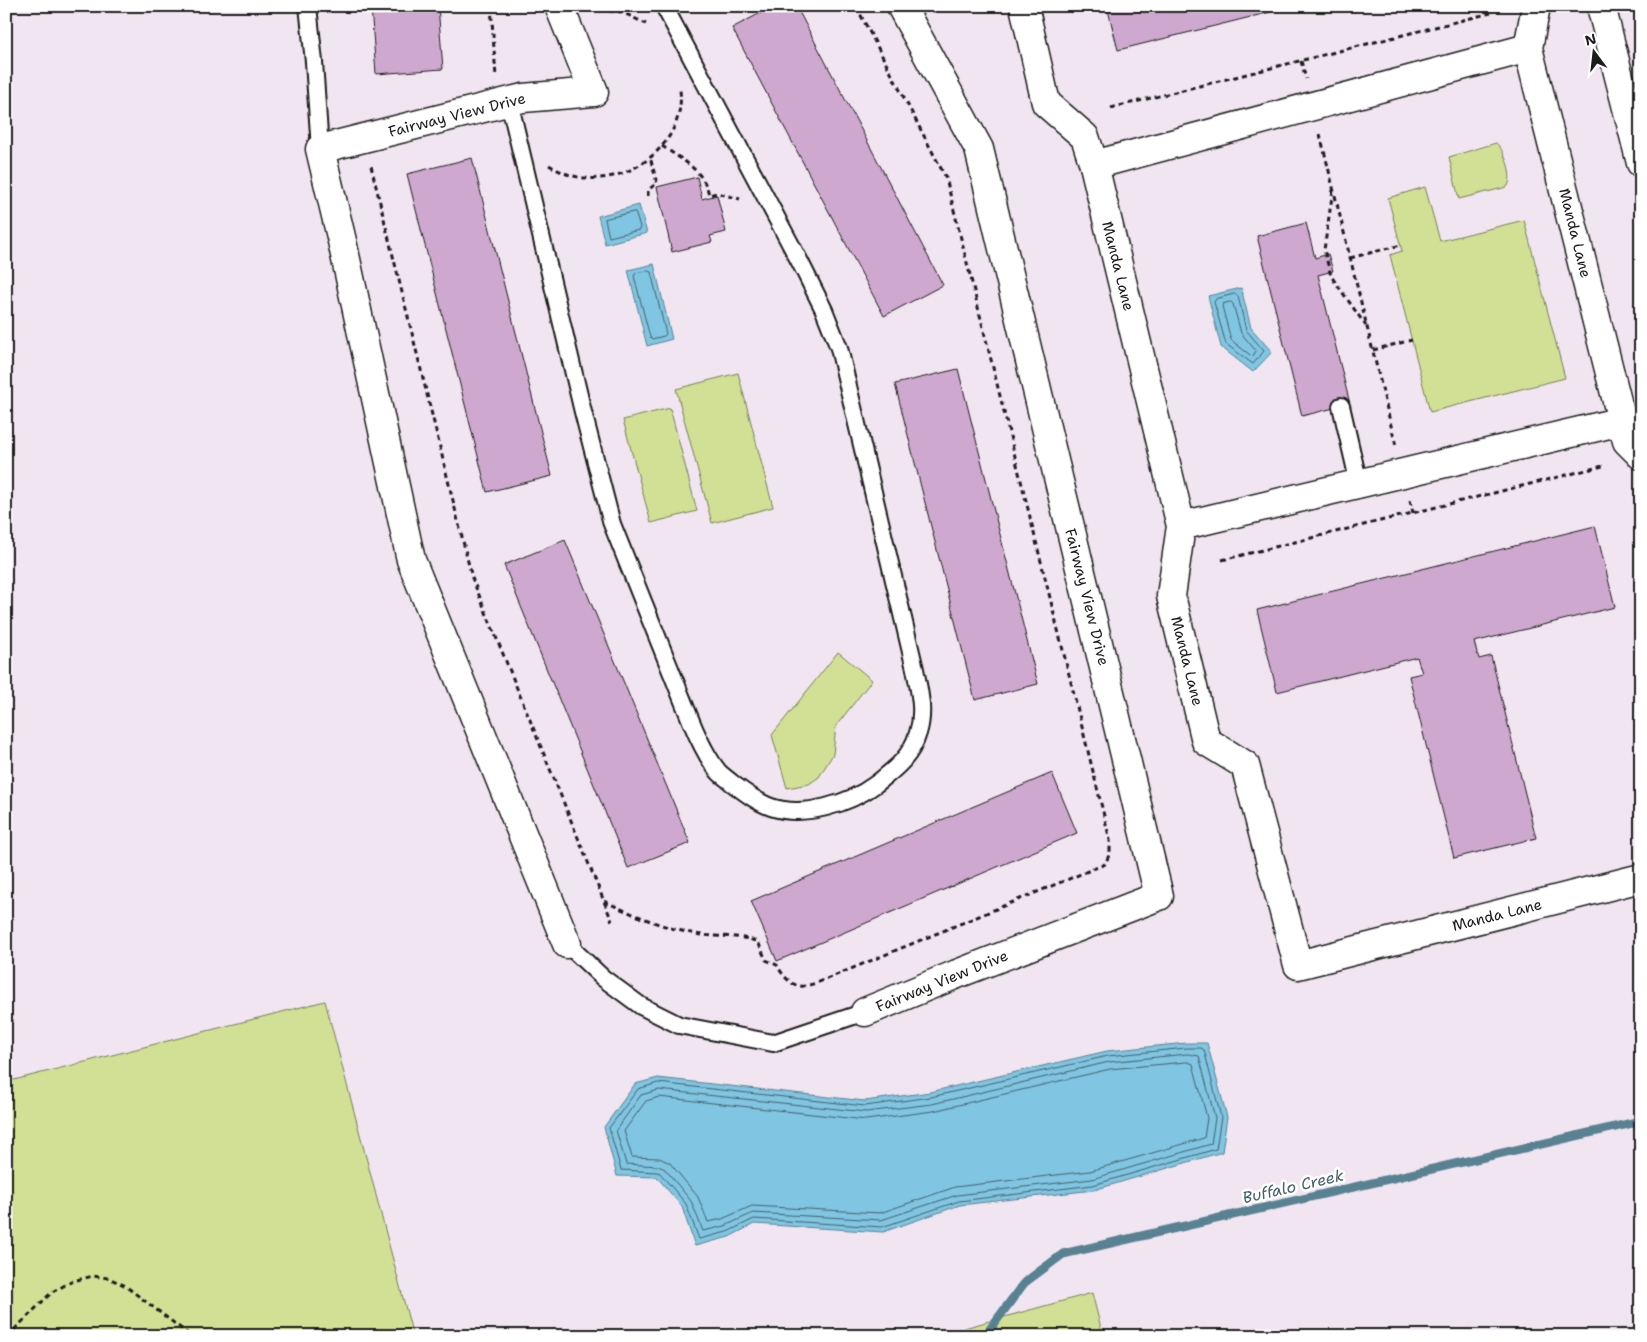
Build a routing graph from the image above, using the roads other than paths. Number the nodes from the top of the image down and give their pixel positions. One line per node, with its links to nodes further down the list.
1 (308, 6): 10 (lane)
2 (559, 6): 9 (street, Fairway View Drive)
3 (664, 6): 9 (lane)
4 (901, 6): 20 (street, Fairway View Drive)
5 (1024, 6): 12 (street, Manda Lane)
6 (1536, 6): 8 (street, Manda Lane)
7 (1601, 6): 11 (street)
8 (1528, 48): 12 (street); 14 (street, Manda Lane)
9 (509, 101): 10 (street, Fairway View Drive)
10 (320, 149): 19 (street)
11 (1641, 163)
12 (1094, 165): 17 (street, Manda Lane)
13 (1340, 406): 16 (lane)
14 (1622, 421): 15 (street, Manda Lane); 16 (street)
15 (1641, 455)
16 (1359, 484): 17 (street)
17 (1181, 526): 18 (street, Manda Lane)
18 (1641, 878)
19 (567, 944): 20 (lane)
20 (865, 1012)

